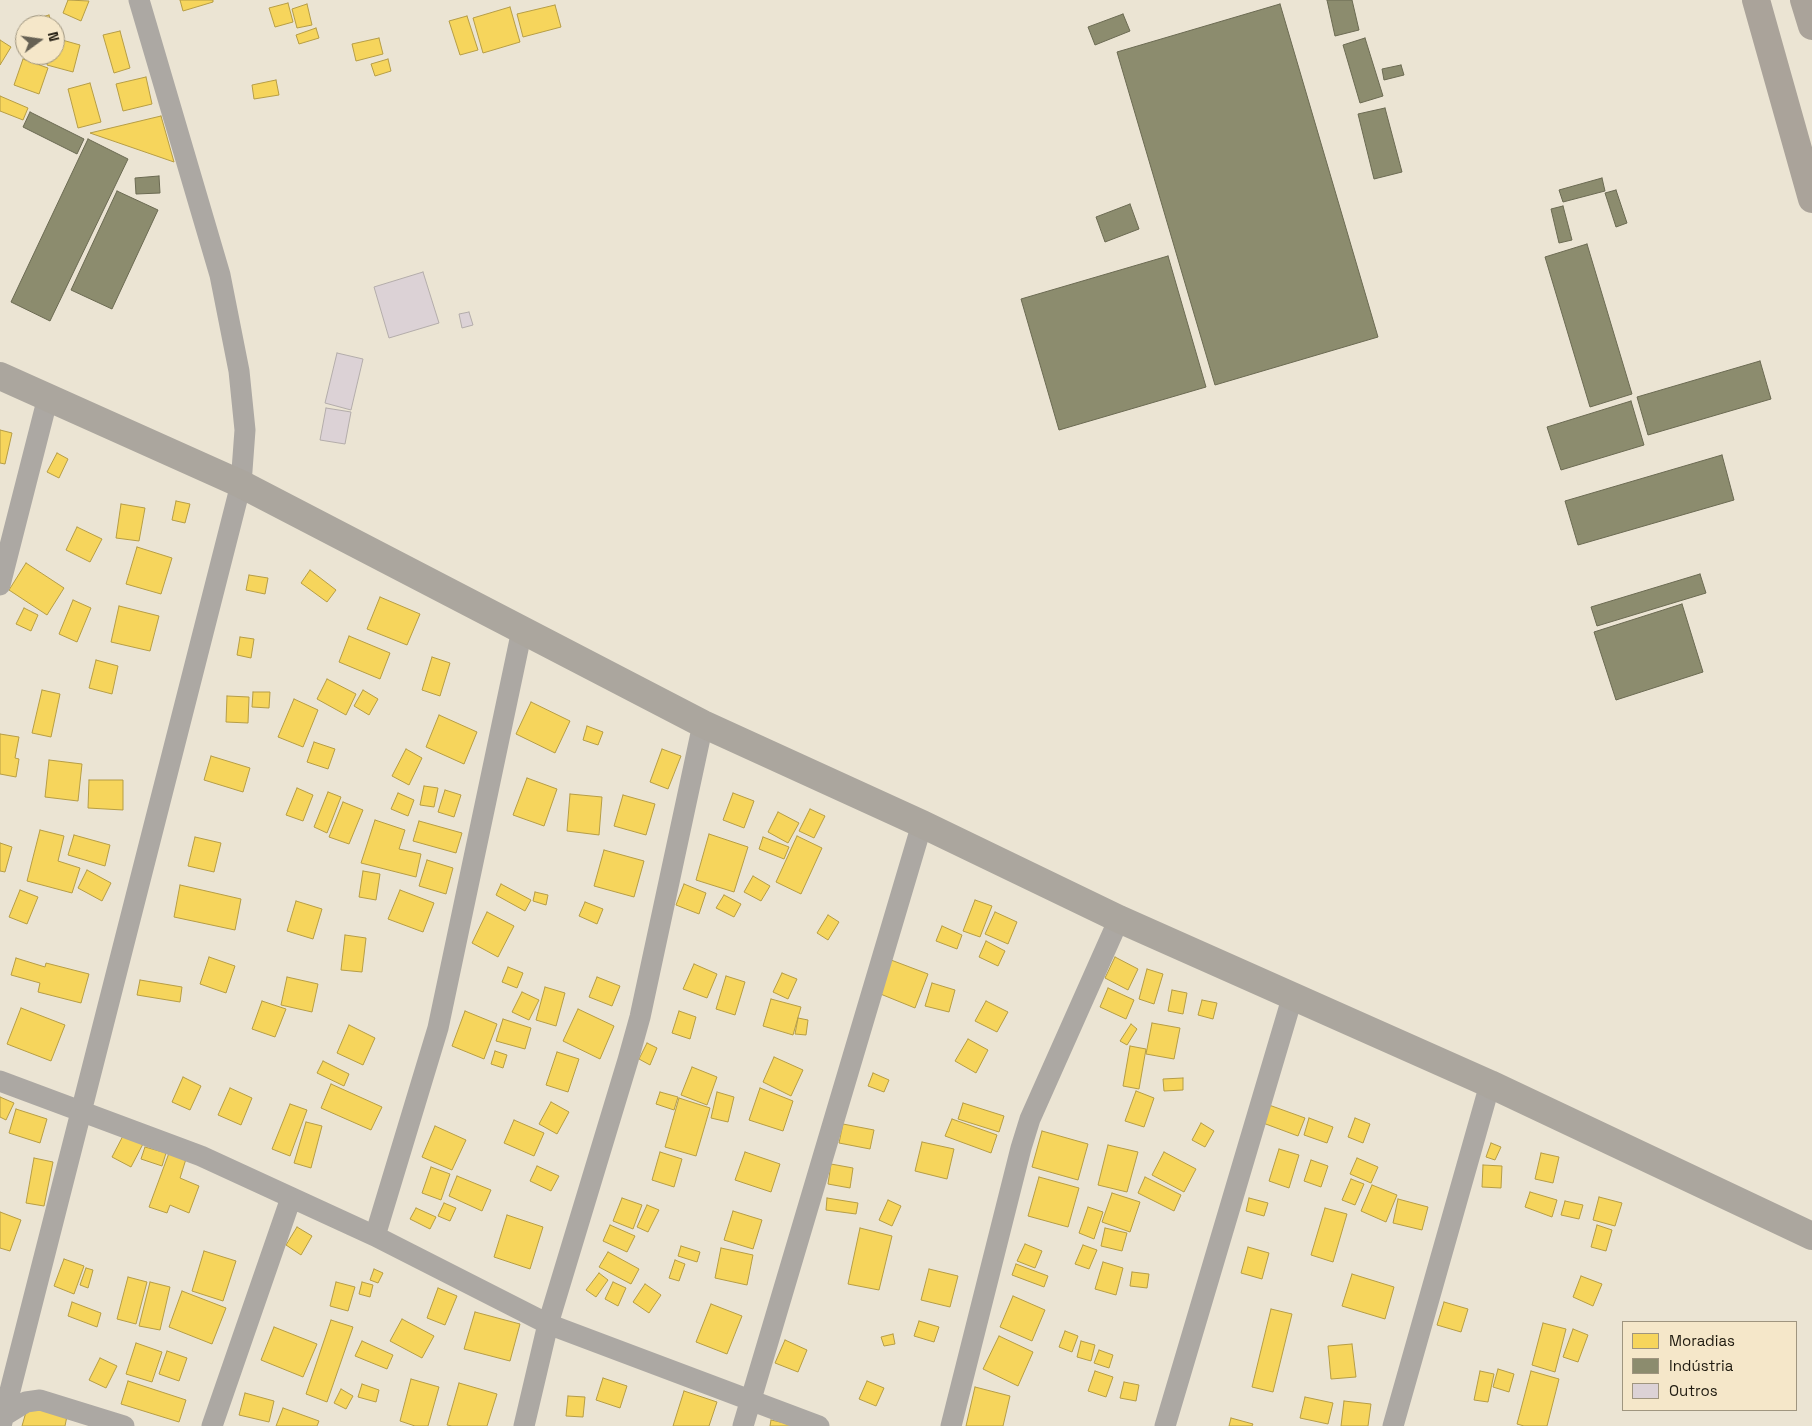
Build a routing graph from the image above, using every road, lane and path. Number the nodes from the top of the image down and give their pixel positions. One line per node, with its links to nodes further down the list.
1 (139, 0): 8 (street)
2 (1756, 0): 5 (highway)
3 (1804, 0): 4 (highway)
4 (1812, 26)
5 (1812, 199)
6 (0, 376): 7 (street)
7 (48, 397): 8 (street); 9 (street)
8 (241, 484): 10 (street); 17 (street)
9 (0, 585)
10 (522, 630): 11 (street); 19 (street)
11 (703, 724): 12 (street); 21 (street)
12 (922, 824): 13 (street); 22 (street)
13 (1119, 918): 14 (street); 29 (street)
14 (1293, 995): 16 (street); 30 (street)
15 (0, 1080): 17 (street)
16 (1490, 1084): 20 (street); 31 (street)
17 (82, 1111): 18 (street); 23 (street)
18 (291, 1198): 19 (street); 25 (street)
19 (375, 1236): 21 (street)
20 (1812, 1236)
21 (548, 1324): 22 (street); 26 (street)
22 (750, 1400): 27 (street); 28 (street)
23 (2, 1419): 24 (street)
24 (124, 1426)
25 (212, 1426)
26 (524, 1426)
27 (743, 1426)
28 (819, 1426)
29 (950, 1426)
30 (1165, 1426)
31 (1393, 1426)

